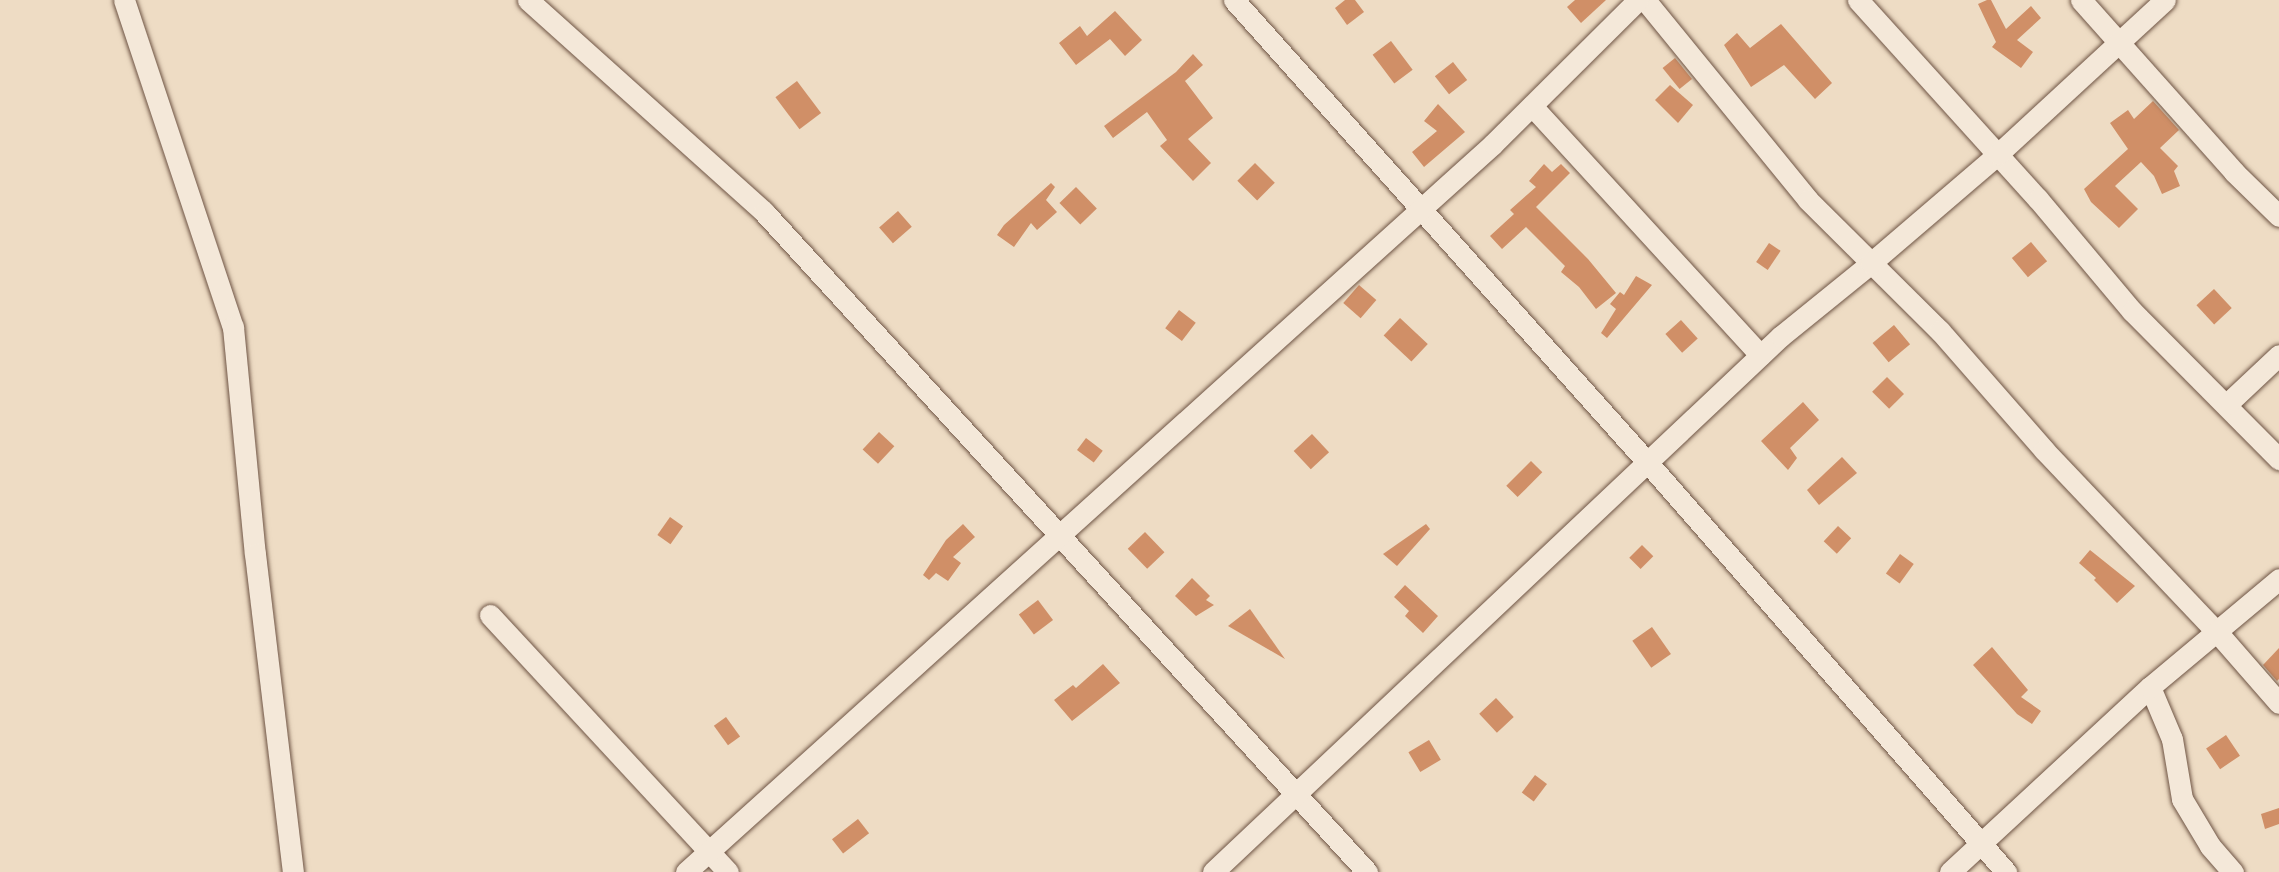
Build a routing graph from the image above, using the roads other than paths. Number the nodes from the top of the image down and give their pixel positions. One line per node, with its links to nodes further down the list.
1 (124, 0): 29 (street)
2 (528, 0): 20 (street)
3 (1234, 0): 12 (street)
4 (1638, 0): 10 (street)
5 (1645, 0): 14 (street)
6 (1858, 0): 11 (street)
7 (2081, 0): 9 (street)
8 (2165, 0): 9 (street)
9 (2118, 42): 11 (street); 13 (street)
10 (1531, 106): 12 (street); 15 (street)
11 (1998, 154): 14 (street); 17 (street)
12 (1420, 210): 19 (street); 20 (street)
13 (2279, 216)
14 (1871, 263): 15 (street); 23 (street)
15 (1759, 355): 19 (street)
16 (2279, 355): 17 (street)
17 (2227, 404): 18 (street)
18 (2279, 459)
19 (1648, 463): 26 (street); 27 (street)
20 (1059, 535): 26 (street); 28 (street)
21 (2279, 579): 23 (street)
22 (490, 615): 28 (street)
23 (2217, 632): 24 (street); 25 (street)
24 (2150, 687): 27 (street); 36 (street)
25 (2279, 702)
26 (1296, 794): 32 (street); 33 (street)
27 (1982, 842): 34 (street); 35 (street)
28 (709, 851): 30 (street); 31 (street)
29 (293, 872)
30 (686, 872)
31 (729, 872)
32 (1213, 872)
33 (1367, 872)
34 (1950, 872)
35 (2006, 872)
36 (2233, 872)

